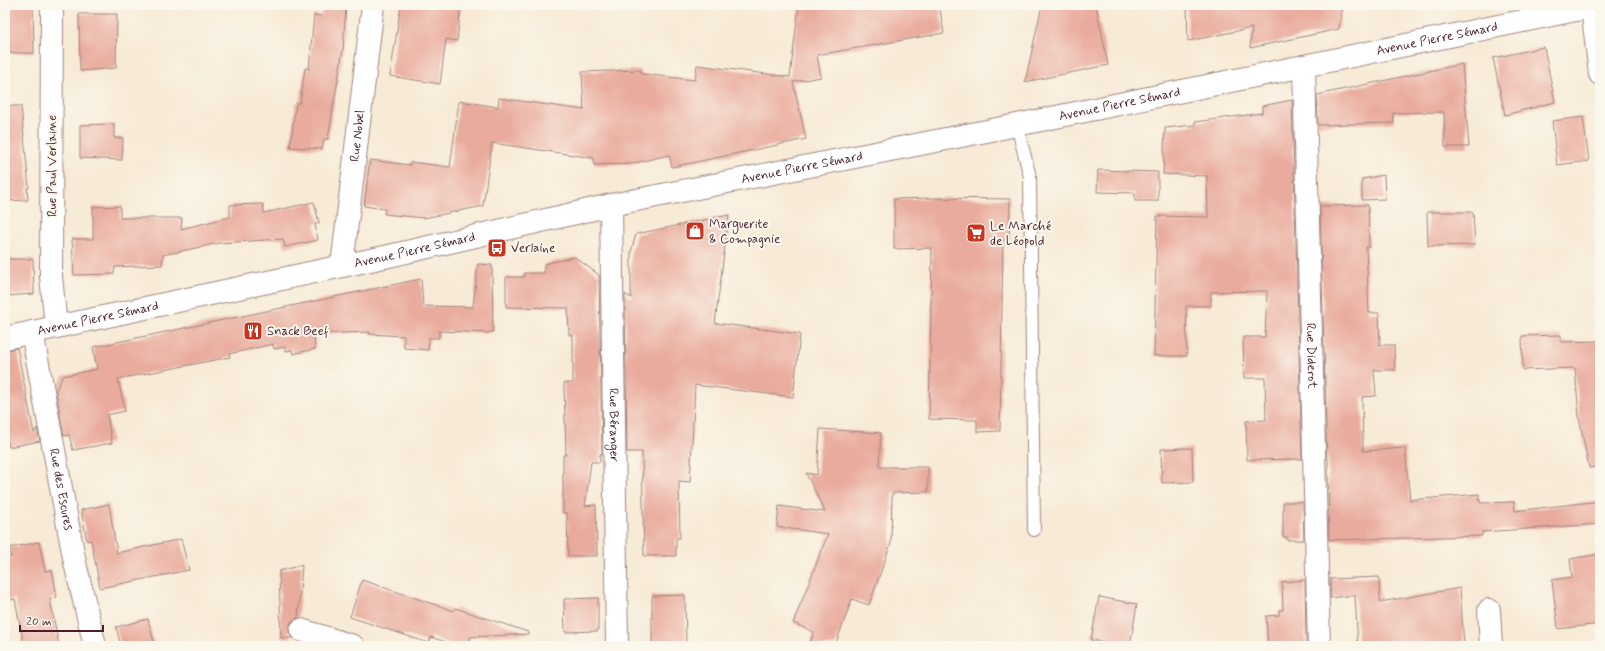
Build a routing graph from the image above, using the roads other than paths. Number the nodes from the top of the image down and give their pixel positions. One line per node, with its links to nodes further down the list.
1 (52, 5): 9 (street, Rue Paul Verlaine)
2 (373, 5): 8 (street, Rue Nobel)
3 (1596, 6): 4 (street, Avenue Pierre Sémard); 5 (street)
4 (1304, 66): 6 (street, Avenue Pierre Sémard); 18 (street, Rue Diderot)
5 (1600, 74)
6 (1017, 125): 7 (street, Avenue Pierre Sémard); 12 (lane)
7 (611, 204): 8 (street, Avenue Pierre Sémard); 17 (street, Rue Béranger)
8 (342, 266): 9 (street, Avenue Pierre Sémard)
9 (56, 327): 10 (street, Avenue Pierre Sémard)
10 (32, 332): 11 (street, Avenue Pierre Sémard); 15 (street, Rue des Escures)
11 (5, 338)
12 (1034, 530)
13 (1489, 610): 19 (street)
14 (301, 630): 16 (street)
15 (95, 646)
16 (353, 646)
17 (617, 646)
18 (1319, 646)
19 (1491, 646)

